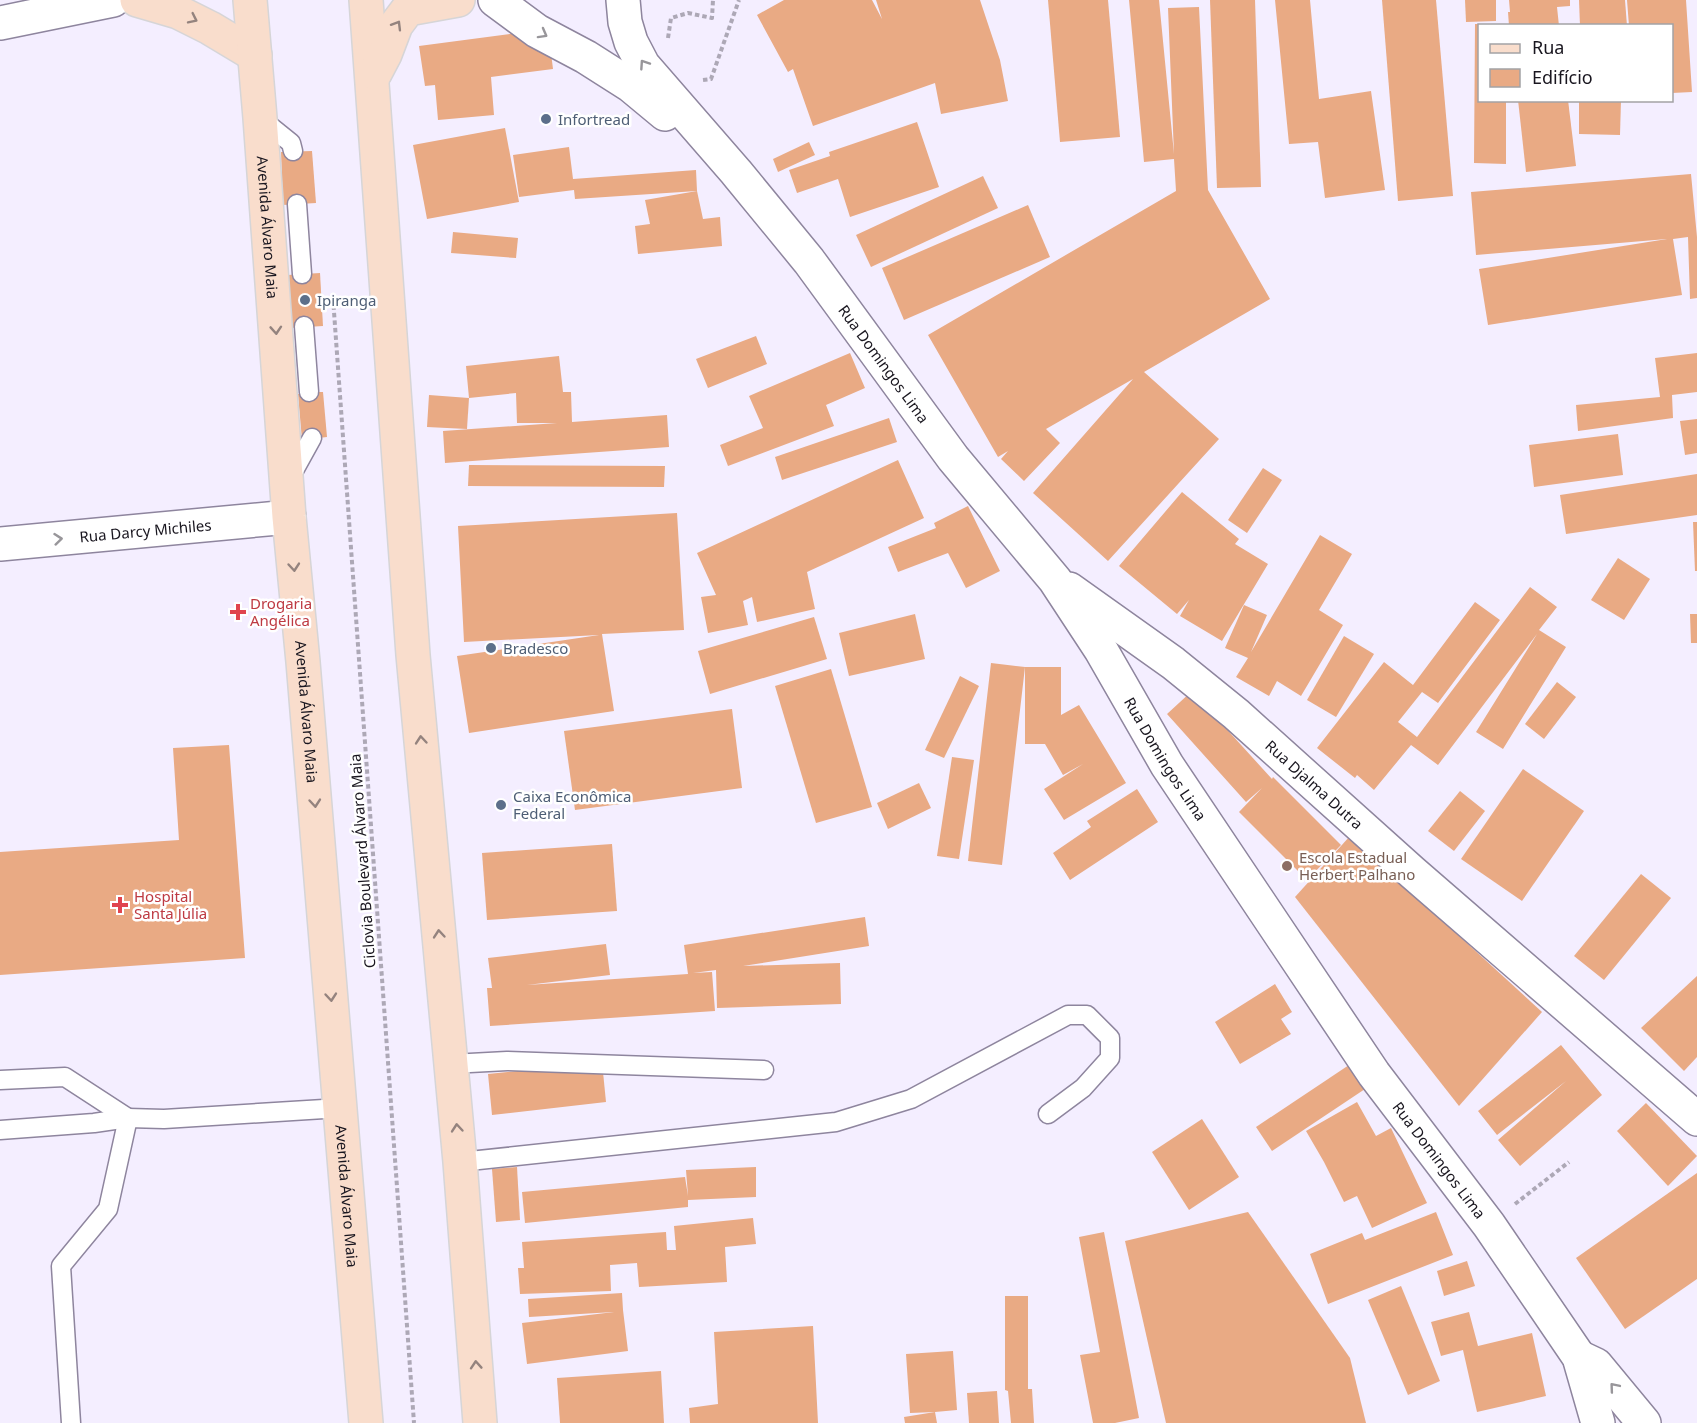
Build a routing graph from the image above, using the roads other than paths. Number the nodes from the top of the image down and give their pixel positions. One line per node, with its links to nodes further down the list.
1 (114, 0): 8 (street)
2 (138, 0): 9 (main road, one-way to 9)
3 (250, 0): 9 (main road, Avenida Álvaro Maia)
4 (366, 0): 10 (main road)
5 (458, 0): 10 (main road, one-way to 5)
6 (495, 0): 13 (street, Rua Domingos Lima, one-way to 13)
7 (623, 0): 13 (street, Rua Domingos Lima, one-way to 7)
8 (0, 23)
9 (255, 55): 11 (main road, Avenida Álvaro Maia)
10 (373, 78): 23 (main road, one-way to 10)
11 (260, 118): 12 (lane); 19 (main road, Avenida Álvaro Maia, one-way to 19)
12 (292, 151)
13 (736, 172): 22 (street, Rua Domingos Lima)
14 (297, 204): 15 (lane)
15 (302, 274)
16 (304, 326): 17 (lane)
17 (309, 392)
18 (312, 438): 19 (lane)
19 (287, 483): 20 (main road, Avenida Álvaro Maia)
20 (289, 517): 21 (street, Rua Darcy Michiles, one-way to 20); 26 (main road, Avenida Álvaro Maia, one-way to 26)
21 (0, 544)
22 (1055, 580): 29 (street, Rua Djalma Dutra); 32 (street, Rua Domingos Lima)
23 (451, 1064): 24 (lane); 31 (main road, one-way to 23)
24 (764, 1070)
25 (0, 1080): 28 (lane)
26 (340, 1108): 28 (lane); 34 (main road, Avenida Álvaro Maia)
27 (1048, 1114): 31 (lane)
28 (128, 1118): 30 (lane); 33 (lane)
29 (1697, 1119)
30 (0, 1130)
31 (460, 1162): 35 (main road, one-way to 31)
32 (1579, 1357): 36 (street, Rua Domingos Lima); 37 (street, Rua Domingos Lima, one-way to 32)
33 (71, 1423)
34 (366, 1423)
35 (480, 1423)
36 (1598, 1423)
37 (1644, 1423)

